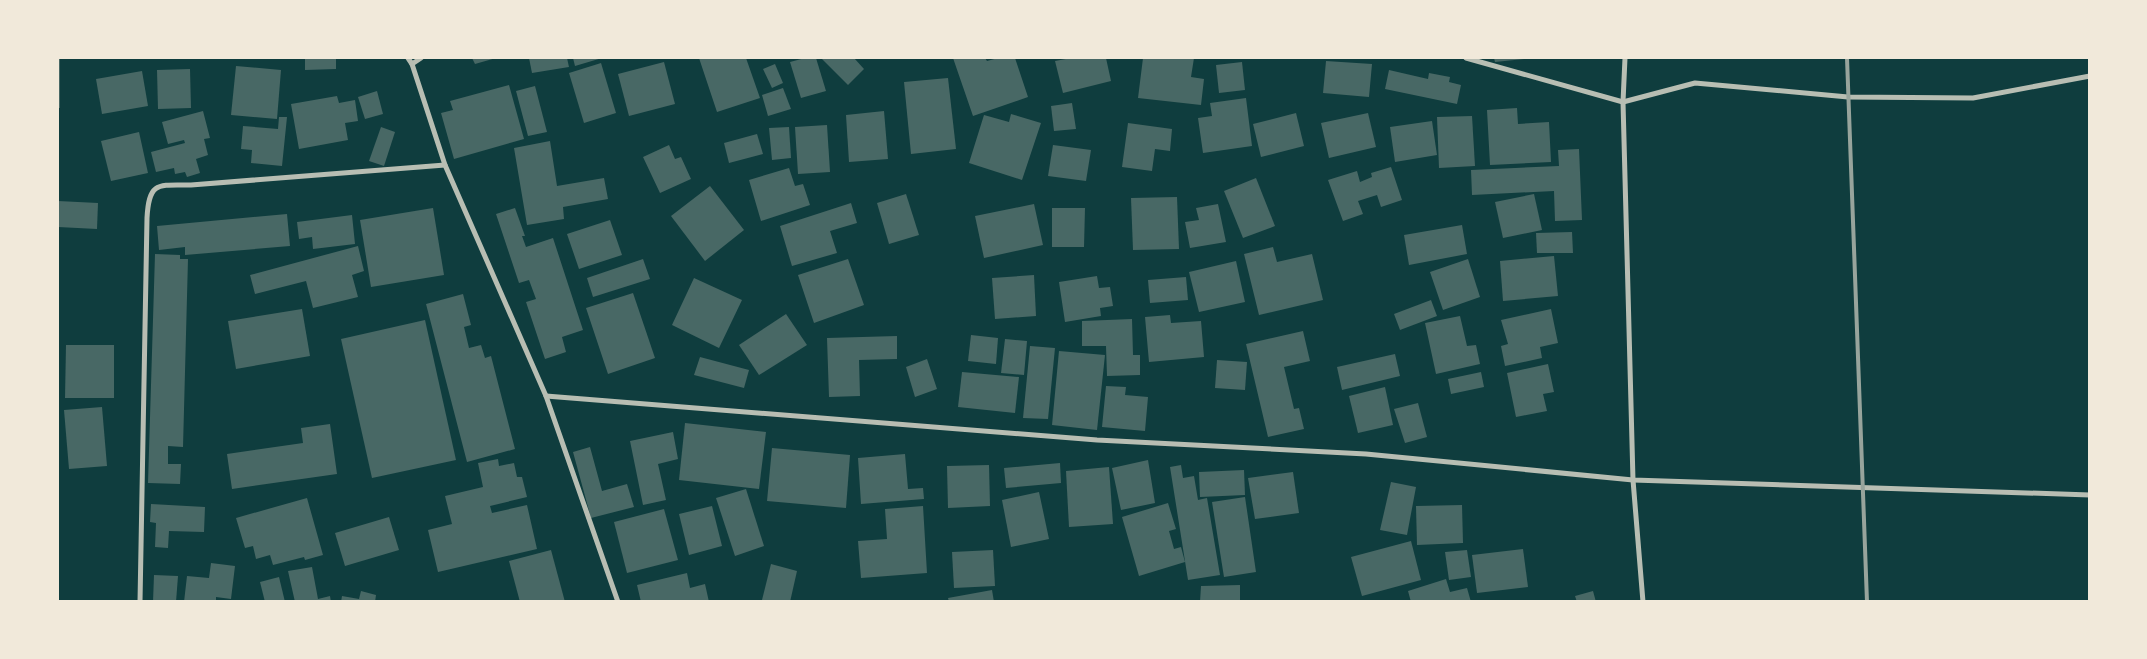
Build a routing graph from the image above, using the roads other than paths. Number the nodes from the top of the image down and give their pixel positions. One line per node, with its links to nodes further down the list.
1 (408, 58): 5 (street)
2 (421, 58): 5 (street)
3 (1466, 58): 7 (street)
4 (1625, 58): 7 (street)
5 (412, 64): 8 (street)
6 (2090, 76): 7 (street)
7 (1623, 102): 10 (street)
8 (445, 165): 9 (street); 12 (street)
9 (546, 396): 10 (street); 13 (street)
10 (1633, 480): 11 (street); 14 (street)
11 (2090, 495)
12 (140, 602)
13 (618, 602)
14 (1642, 602)

